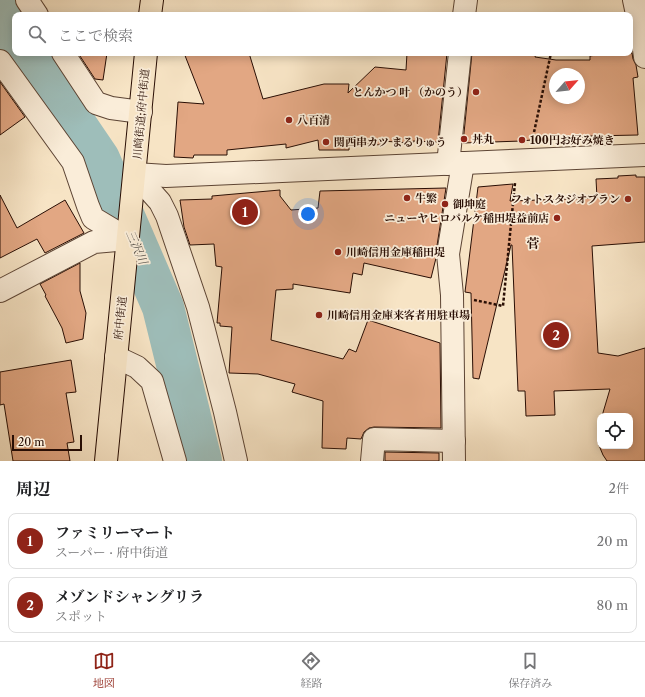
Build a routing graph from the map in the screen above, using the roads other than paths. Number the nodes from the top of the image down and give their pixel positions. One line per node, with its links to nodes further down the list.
1 (27, 0): 5 (street)
2 (152, 0): 6 (main road)
3 (466, 0): 7 (street)
4 (634, 0): 11 (street)
5 (35, 12)
6 (150, 12)
7 (464, 12)
8 (65, 56): 13 (street)
9 (146, 56): 13 (main road, 川崎街道;府中街道)
10 (460, 56): 15 (street)
11 (645, 57)
12 (0, 60): 17 (street)
13 (140, 112): 16 (main road, 川崎街道;府中街道)
14 (645, 155): 15 (street)
15 (456, 163): 16 (street); 20 (street)
16 (140, 170): 17 (main road, 府中街道); 23 (street)
17 (127, 249): 18 (street); 19 (main road, 府中街道)
18 (0, 292)
19 (116, 357): 21 (main road, 府中街道); 22 (street)
20 (454, 451): 24 (street)
21 (106, 461)
22 (175, 461)
23 (236, 461)
24 (372, 461)

